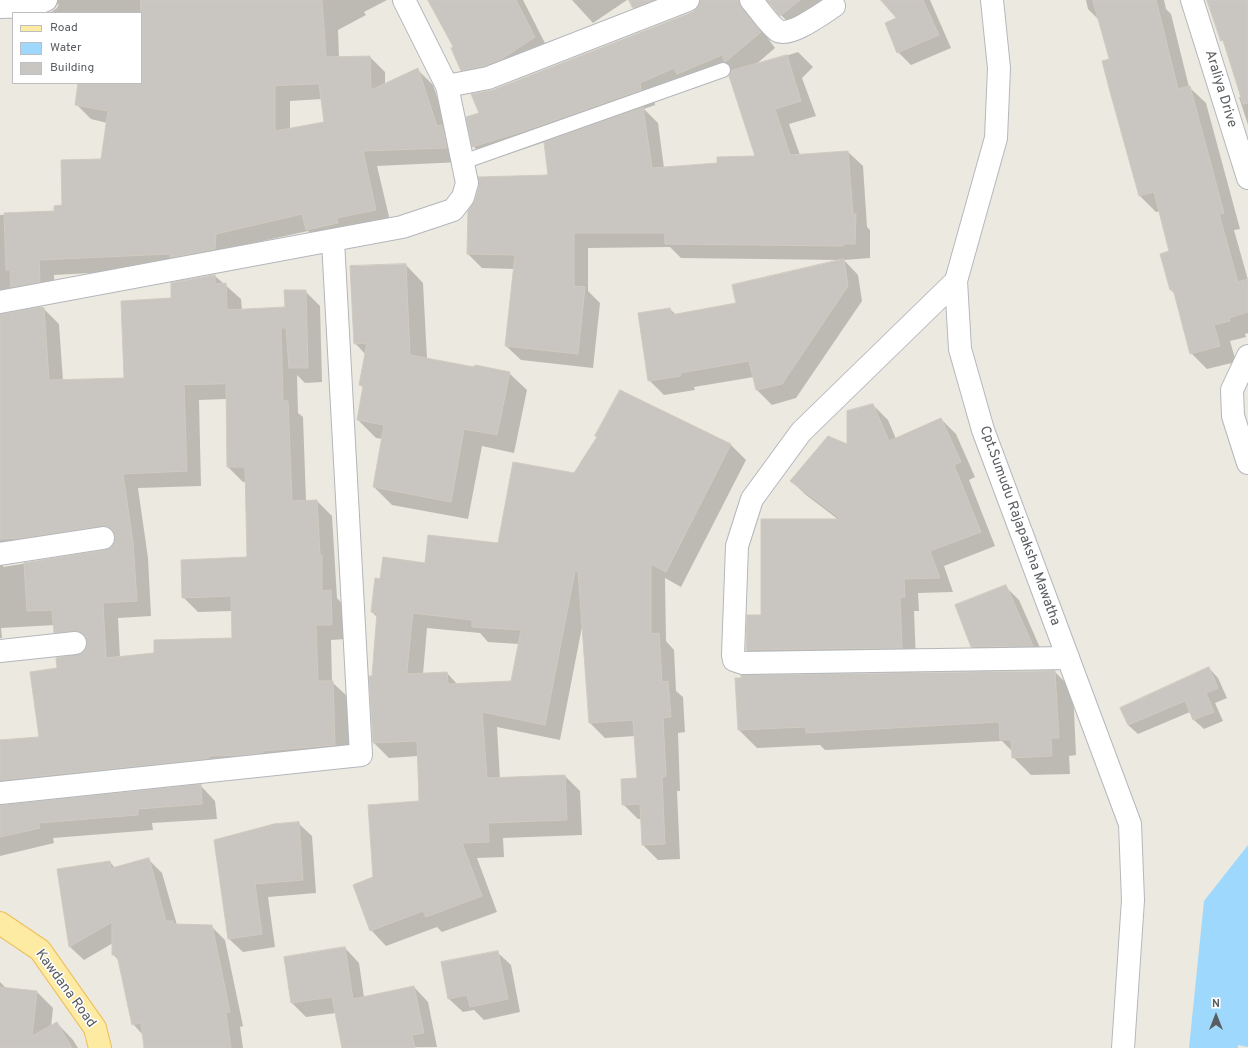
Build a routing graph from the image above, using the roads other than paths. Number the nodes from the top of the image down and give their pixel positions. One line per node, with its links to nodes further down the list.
1 (46, 0): 8 (street)
2 (404, 0): 10 (street)
3 (688, 0): 10 (street)
4 (751, 0): 7 (street)
5 (992, 0): 14 (street, Cpt.Sumudu Rajapaksha Mawatha)
6 (1192, 0): 12 (street, Araliya Drive)
7 (834, 6)
8 (0, 7)
9 (723, 70): 11 (lane)
10 (446, 86): 11 (street)
11 (463, 162): 13 (street)
12 (1248, 178)
13 (333, 241): 15 (street); 23 (street)
14 (956, 281): 22 (street, Cpt.Sumudu Rajapaksha Mawatha); 22 (street)
15 (0, 302)
16 (1248, 356): 17 (street)
17 (1248, 462)
18 (103, 538): 19 (street)
19 (0, 554)
20 (75, 643): 21 (street)
21 (0, 651)
22 (1068, 658): 26 (street, Cpt.Sumudu Rajapaksha Mawatha)
23 (0, 793)
24 (0, 923): 25 (main road, Kawdana Road)
25 (100, 1048)
26 (1123, 1048)

